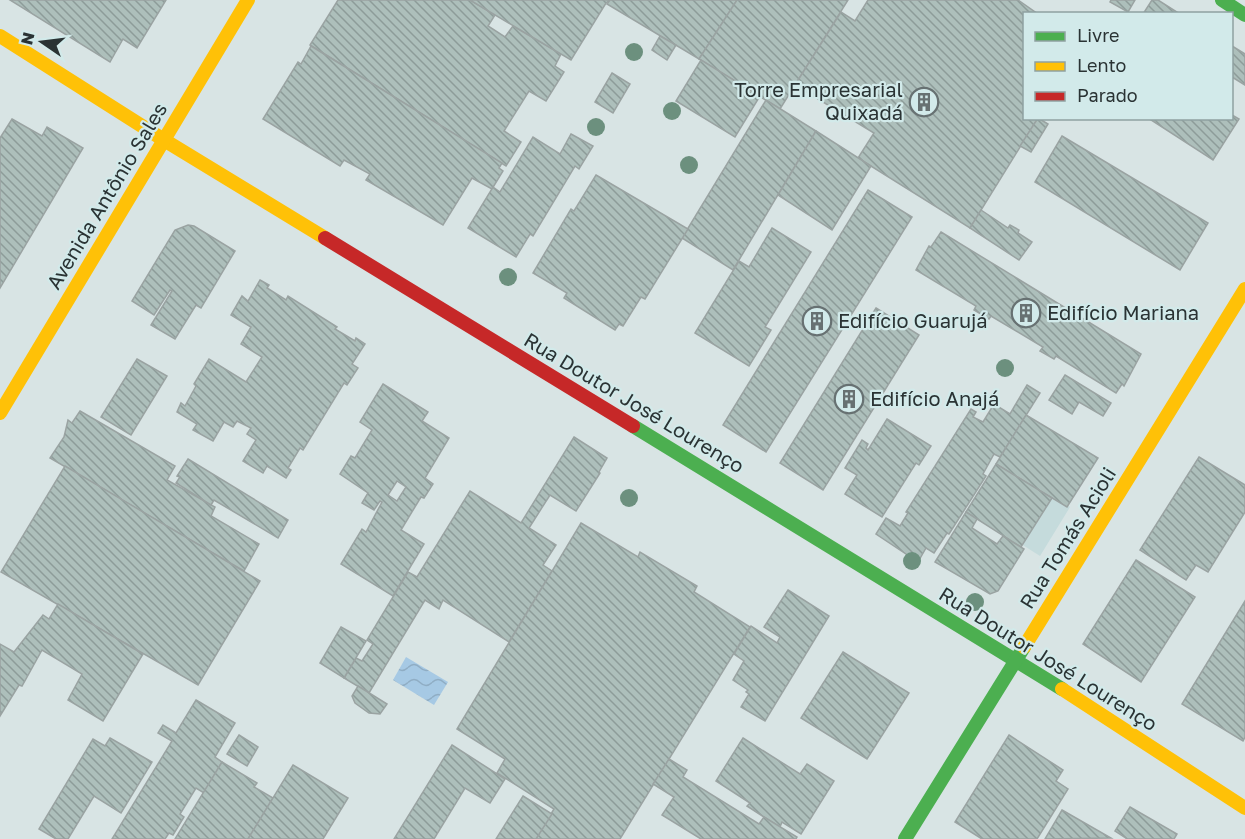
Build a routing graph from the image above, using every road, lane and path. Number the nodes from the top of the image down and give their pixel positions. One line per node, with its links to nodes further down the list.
1 (248, 0): 5 (street, Avenida Antônio Sales)
2 (1222, 0): 3 (street)
3 (1245, 15)
4 (0, 36): 5 (street, Rua Doutor José Lourenço)
5 (164, 140): 7 (street, Avenida Antônio Sales); 8 (street, Rua Doutor José Lourenço)
6 (1245, 289): 8 (street, Rua Tomás Acioli)
7 (0, 413)
8 (1016, 660): 9 (street, Rua Doutor José Lourenço); 10 (street, Rua Tomás Acioli)
9 (1245, 808)
10 (906, 839)

